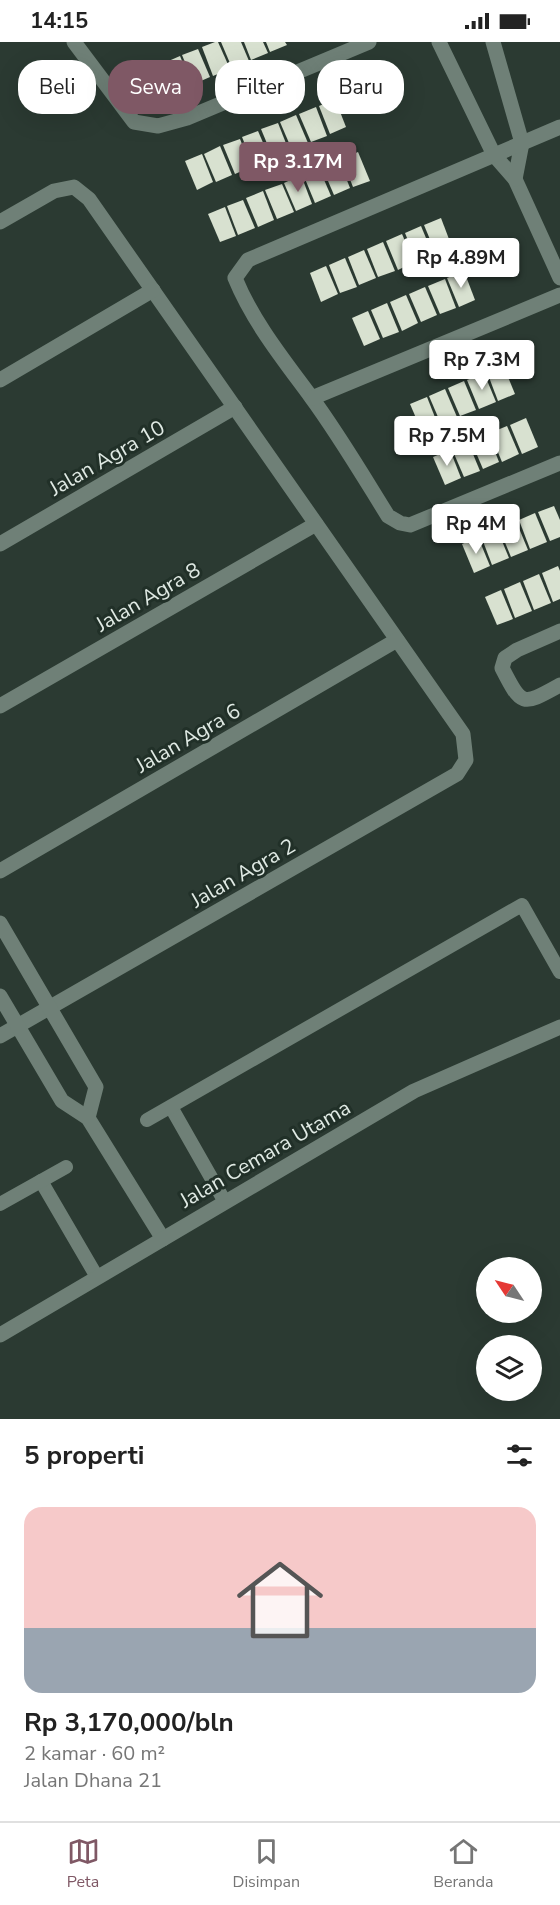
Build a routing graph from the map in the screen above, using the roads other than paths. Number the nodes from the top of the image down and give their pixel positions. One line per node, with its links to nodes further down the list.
1 (74, 42): 2 (street)
2 (369, 42)
3 (439, 42): 7 (street)
4 (493, 42): 6 (street)
5 (560, 127): 6 (street)
6 (522, 143): 7 (street); 8 (street)
7 (494, 155): 8 (street); 14 (street)
8 (515, 180): 10 (street)
9 (0, 222): 11 (street)
10 (560, 278)
11 (153, 290): 13 (street); 15 (street)
12 (560, 295): 14 (street)
13 (0, 380)
14 (312, 398): 16 (street)
15 (235, 407): 17 (street); 18 (street, Jalan Agra 10)
16 (560, 463)
17 (316, 524): 20 (street); 22 (street, Jalan Agra 8)
18 (0, 544)
19 (560, 631): 21 (street)
20 (398, 640): 23 (street, Jalan Agra 6); 27 (street, Jalan Agra 2)
21 (560, 685)
22 (0, 706)
23 (0, 871)
24 (0, 922): 27 (street)
25 (560, 972): 31 (lane)
26 (0, 996): 28 (street)
27 (50, 1008): 28 (street, Jalan Agra 2); 32 (street)
28 (18, 1026): 30 (street, Jalan Agra 2); 32 (street)
29 (560, 1027): 36 (street, Jalan Cemara Utama)
30 (0, 1036)
31 (171, 1107): 33 (lane); 36 (lane)
32 (88, 1118): 38 (street)
33 (147, 1120)
34 (66, 1167): 35 (lane)
35 (41, 1180): 37 (lane); 39 (lane)
36 (225, 1202): 38 (street, Jalan Cemara Utama)
37 (0, 1204)
38 (163, 1239): 39 (street, Jalan Cemara Utama)
39 (97, 1277): 40 (street, Jalan Cemara Utama)
40 (0, 1335)

